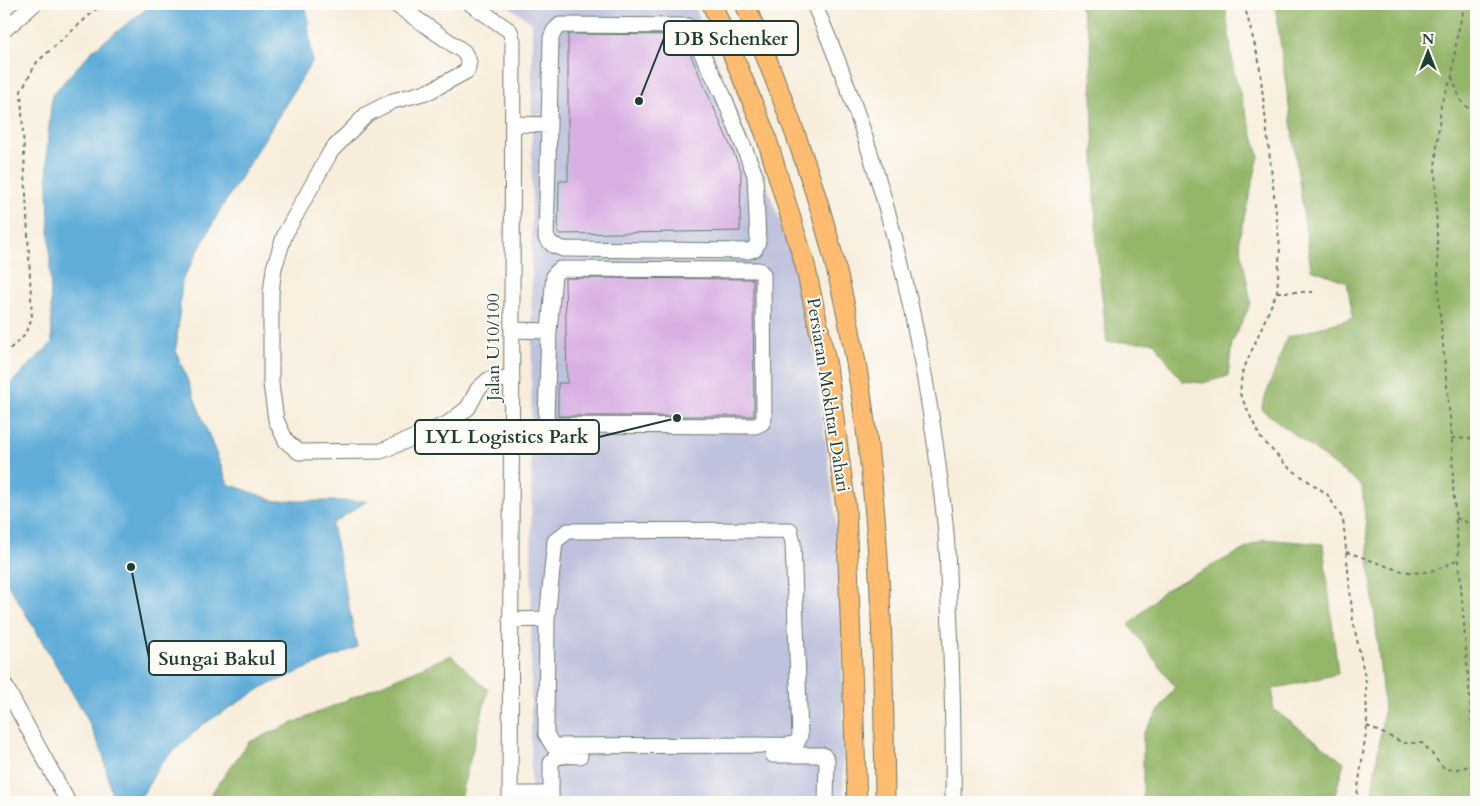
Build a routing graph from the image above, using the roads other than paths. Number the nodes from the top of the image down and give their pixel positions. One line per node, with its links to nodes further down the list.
1 (34, 4): 7 (street)
2 (395, 4): 12 (street)
3 (471, 4): 8 (street, Jalan U10/100)
4 (712, 4): 20 (main road, Persiaran Mokhtar Dahari)
5 (745, 4): 21 (main road, Persiaran Mokhtar Dahari)
6 (814, 4): 22 (street)
7 (4, 30)
8 (514, 124): 9 (street); 10 (street, Jalan U10/100)
9 (549, 125): 9 (street)
10 (512, 330): 11 (street); 12 (street, Jalan U10/100)
11 (549, 331): 11 (street)
12 (512, 379): 14 (street, Jalan U10/100)
13 (547, 619): 13 (street); 14 (street)
14 (510, 620): 16 (street, Jalan U10/100)
15 (4, 684): 18 (street)
16 (510, 798): 17 (street)
17 (551, 798): 19 (street)
18 (68, 802)
19 (826, 802)
20 (857, 802)
21 (885, 802)
22 (953, 802)

